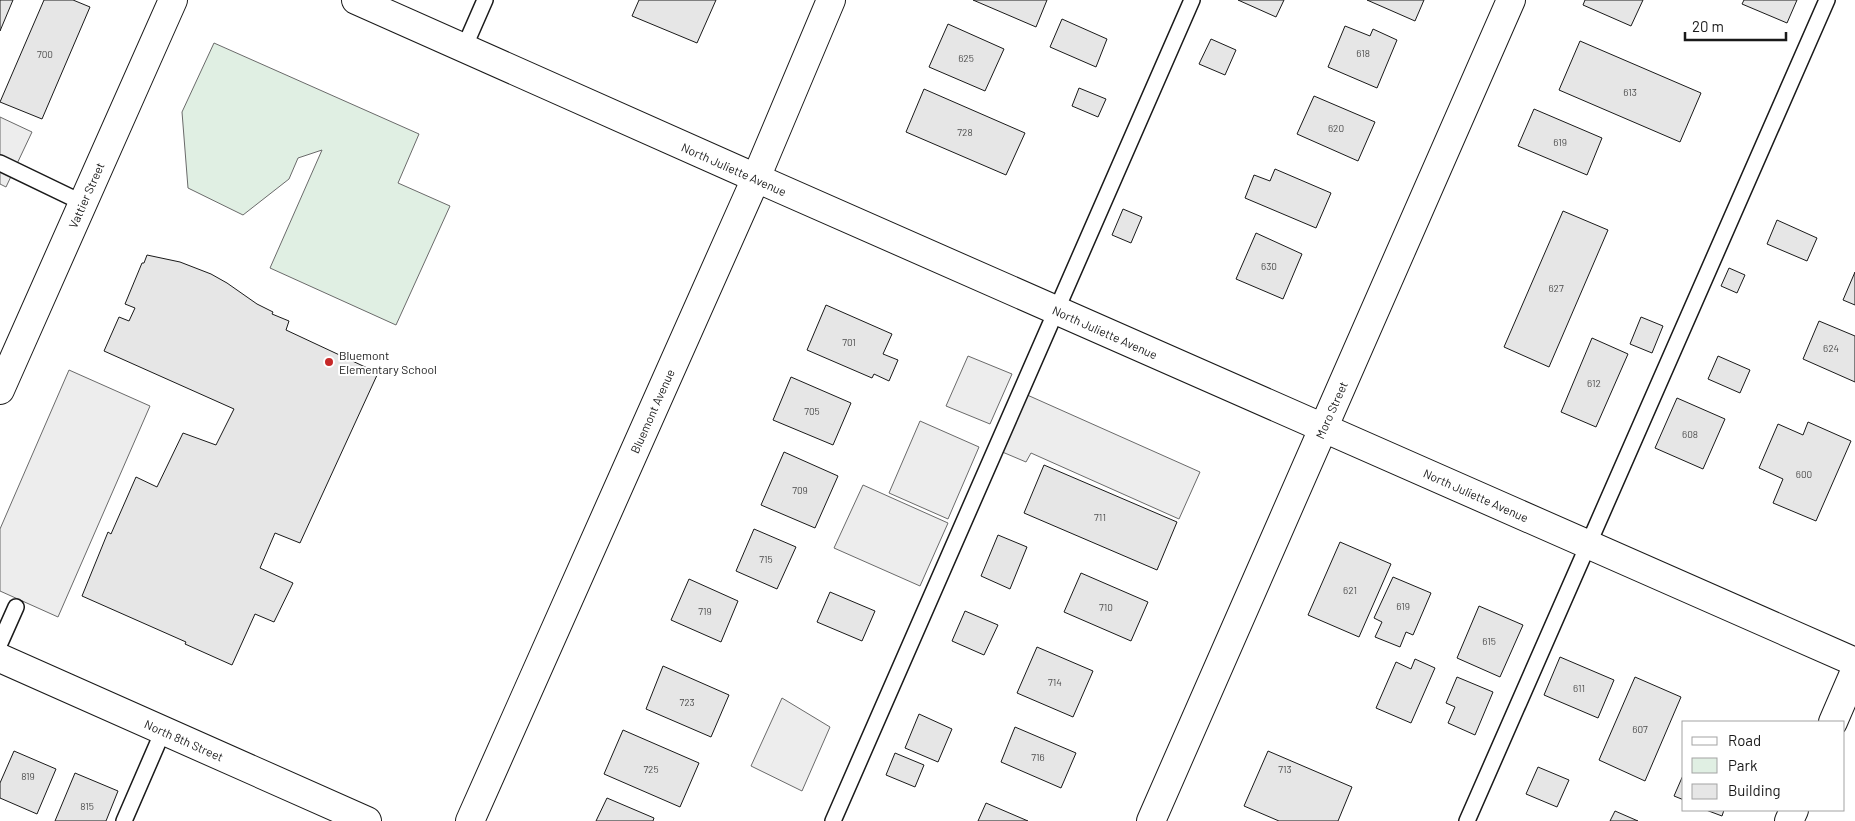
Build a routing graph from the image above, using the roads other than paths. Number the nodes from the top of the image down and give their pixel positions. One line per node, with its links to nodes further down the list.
1 (173, 0): 11 (street, Vattier Street)
2 (356, 0): 8 (street, North Juliette Avenue)
3 (485, 0): 8 (lane)
4 (831, 0): 10 (street, Bluemont Avenue)
5 (1192, 0): 12 (lane)
6 (1511, 0): 14 (street, Moro Street)
7 (1827, 0): 15 (lane)
8 (464, 48): 10 (street, North Juliette Avenue)
9 (0, 163): 11 (lane)
10 (756, 178): 12 (street, North Juliette Avenue); 25 (street, Bluemont Avenue)
11 (83, 203): 13 (street, Vattier Street)
12 (1057, 311): 14 (street, North Juliette Avenue); 26 (lane)
13 (0, 390)
14 (1323, 428): 15 (street, North Juliette Avenue); 27 (street, Moro Street)
15 (1588, 545): 19 (street, North Juliette Avenue); 28 (lane)
16 (16, 607): 17 (lane)
17 (0, 643)
18 (0, 658): 22 (street, North 8th Street)
19 (1855, 662)
20 (1855, 671): 21 (street)
21 (1833, 721)
22 (163, 731): 23 (lane); 24 (street, North 8th Street)
23 (124, 821)
24 (367, 821)
25 (470, 821)
26 (833, 821)
27 (1151, 821)
28 (1467, 821)

